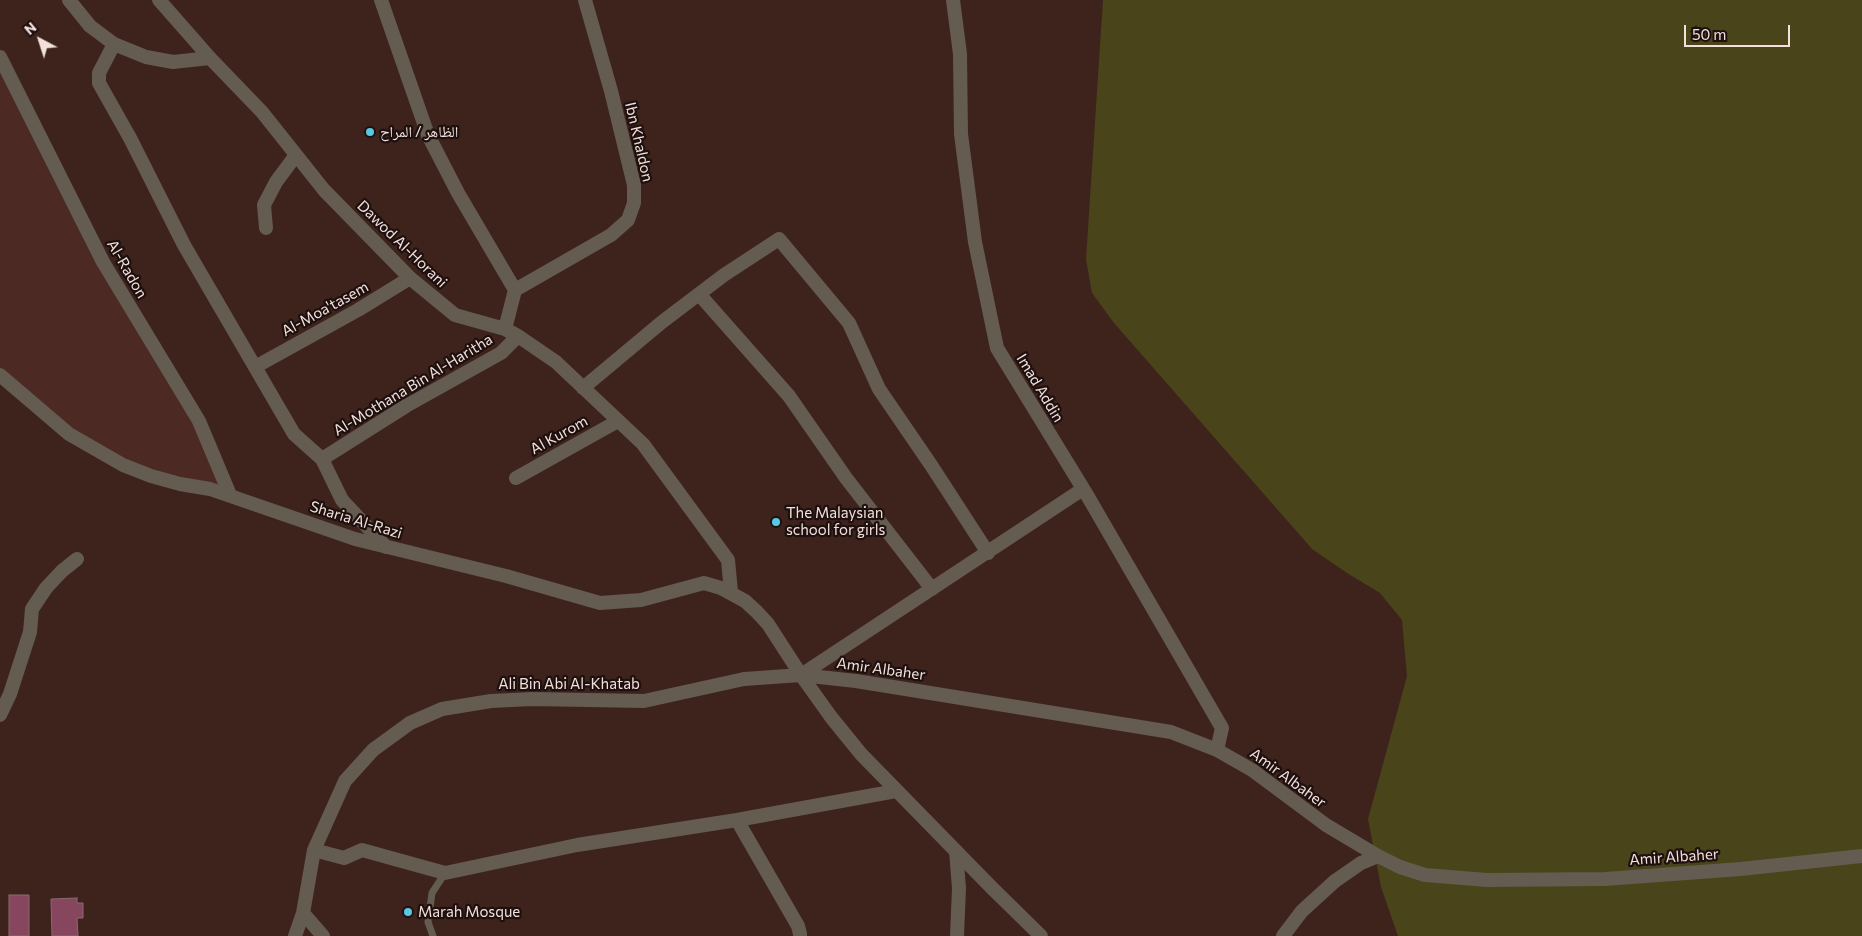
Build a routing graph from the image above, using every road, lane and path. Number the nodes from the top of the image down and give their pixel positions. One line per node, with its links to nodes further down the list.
1 (69, 0): 6 (street)
2 (159, 0): 8 (street, Dawod Al-Horani)
3 (381, 0): 12 (street)
4 (585, 0): 12 (street, Ibn Khaldon)
5 (953, 0): 22 (street, Imad Addin)
6 (114, 44): 8 (street); 16 (street)
7 (0, 57): 23 (street, Al-Radon)
8 (210, 58): 9 (street, Dawod Al-Horani)
9 (296, 155): 10 (street); 11 (street, Dawod Al-Horani)
10 (266, 228)
11 (410, 278): 14 (street, Dawod Al-Horani); 16 (street, Al-Moa'tasem)
12 (515, 290): 14 (street)
13 (699, 294): 18 (street); 25 (street); 27 (street)
14 (505, 329): 15 (street, Dawod Al-Horani)
15 (518, 336): 18 (street, Dawod Al-Horani); 20 (street, Al-Mothana Bin Al-Haritha)
16 (255, 366): 20 (street)
17 (0, 375): 23 (street, Sharia Al-Razi)
18 (583, 388): 19 (street, Dawod Al-Horani)
19 (618, 421): 21 (street, Al Kurom); 28 (street, Dawod Al-Horani)
20 (322, 459): 24 (street)
21 (516, 478)
22 (1083, 489): 25 (street); 31 (street, Imad Addin)
23 (230, 495): 24 (street, Sharia Al-Razi)
24 (386, 547): 28 (street, Sharia Al-Razi)
25 (988, 553): 27 (street)
26 (78, 559): 30 (street)
27 (932, 589): 29 (street)
28 (731, 592): 29 (street)
29 (801, 675): 31 (street, Amir Albaher); 32 (street); 34 (street, Ali Bin Abi Al-Khatab)
30 (0, 715)
31 (1217, 750): 36 (street, Amir Albaher)
32 (896, 791): 33 (street); 35 (street)
33 (736, 820): 38 (street); 40 (street)
34 (314, 850): 38 (street); 39 (street, Ali Bin Abi Al-Khatab)
35 (956, 851): 44 (street); 45 (street)
36 (1378, 856): 37 (street, Amir Albaher); 46 (street)
37 (1862, 856)
38 (445, 873): 43 (lane)
39 (303, 913): 41 (street, Ali Bin Abi Al-Khatab); 42 (street)
40 (800, 935)
41 (295, 936)
42 (323, 936)
43 (433, 936)
44 (957, 936)
45 (1042, 936)
46 (1283, 936)

